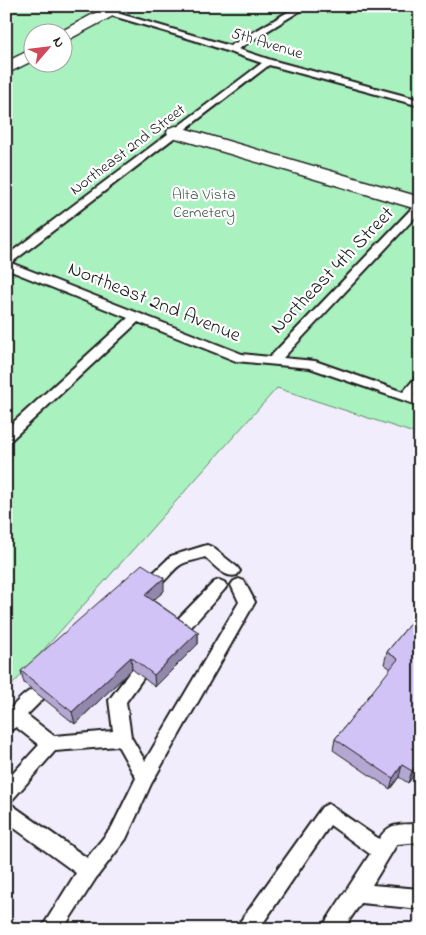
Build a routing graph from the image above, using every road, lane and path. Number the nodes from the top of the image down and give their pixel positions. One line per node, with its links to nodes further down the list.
1 (304, 6): 4 (lane)
2 (114, 10): 3 (street); 4 (lane, 5th Avenue)
3 (72, 33)
4 (232, 50): 6 (lane, 5th Avenue)
5 (22, 60): 7 (street)
6 (268, 62): 8 (lane, 5th Avenue); 9 (lane, Northeast 2nd Street)
7 (6, 69)
8 (420, 103)
9 (176, 132): 10 (street); 11 (lane, Northeast 2nd Street)
10 (420, 205): 13 (lane, Northeast 4th Street)
11 (6, 263): 12 (lane, Northeast 2nd Avenue)
12 (137, 316): 13 (lane, Northeast 2nd Avenue); 17 (lane)
13 (273, 360): 15 (lane, Northeast 2nd Avenue)
14 (420, 380): 15 (lane)
15 (406, 397): 16 (lane, Northeast 2nd Avenue)
16 (420, 402)
17 (6, 437)
18 (153, 582): 26 (lane)
19 (219, 586): 20 (lane)
20 (178, 630)
21 (138, 674): 24 (lane)
22 (37, 694): 23 (lane)
23 (11, 720): 25 (lane)
24 (123, 738): 25 (lane); 26 (lane)
25 (50, 744): 27 (lane)
26 (145, 778): 31 (lane)
27 (6, 794)
28 (6, 811): 31 (lane)
29 (420, 833): 30 (lane)
30 (381, 852): 32 (lane); 35 (lane)
31 (89, 871): 34 (lane)
32 (356, 893): 33 (lane); 36 (lane)
33 (420, 900)
34 (50, 929)
35 (247, 929)
36 (331, 929)

